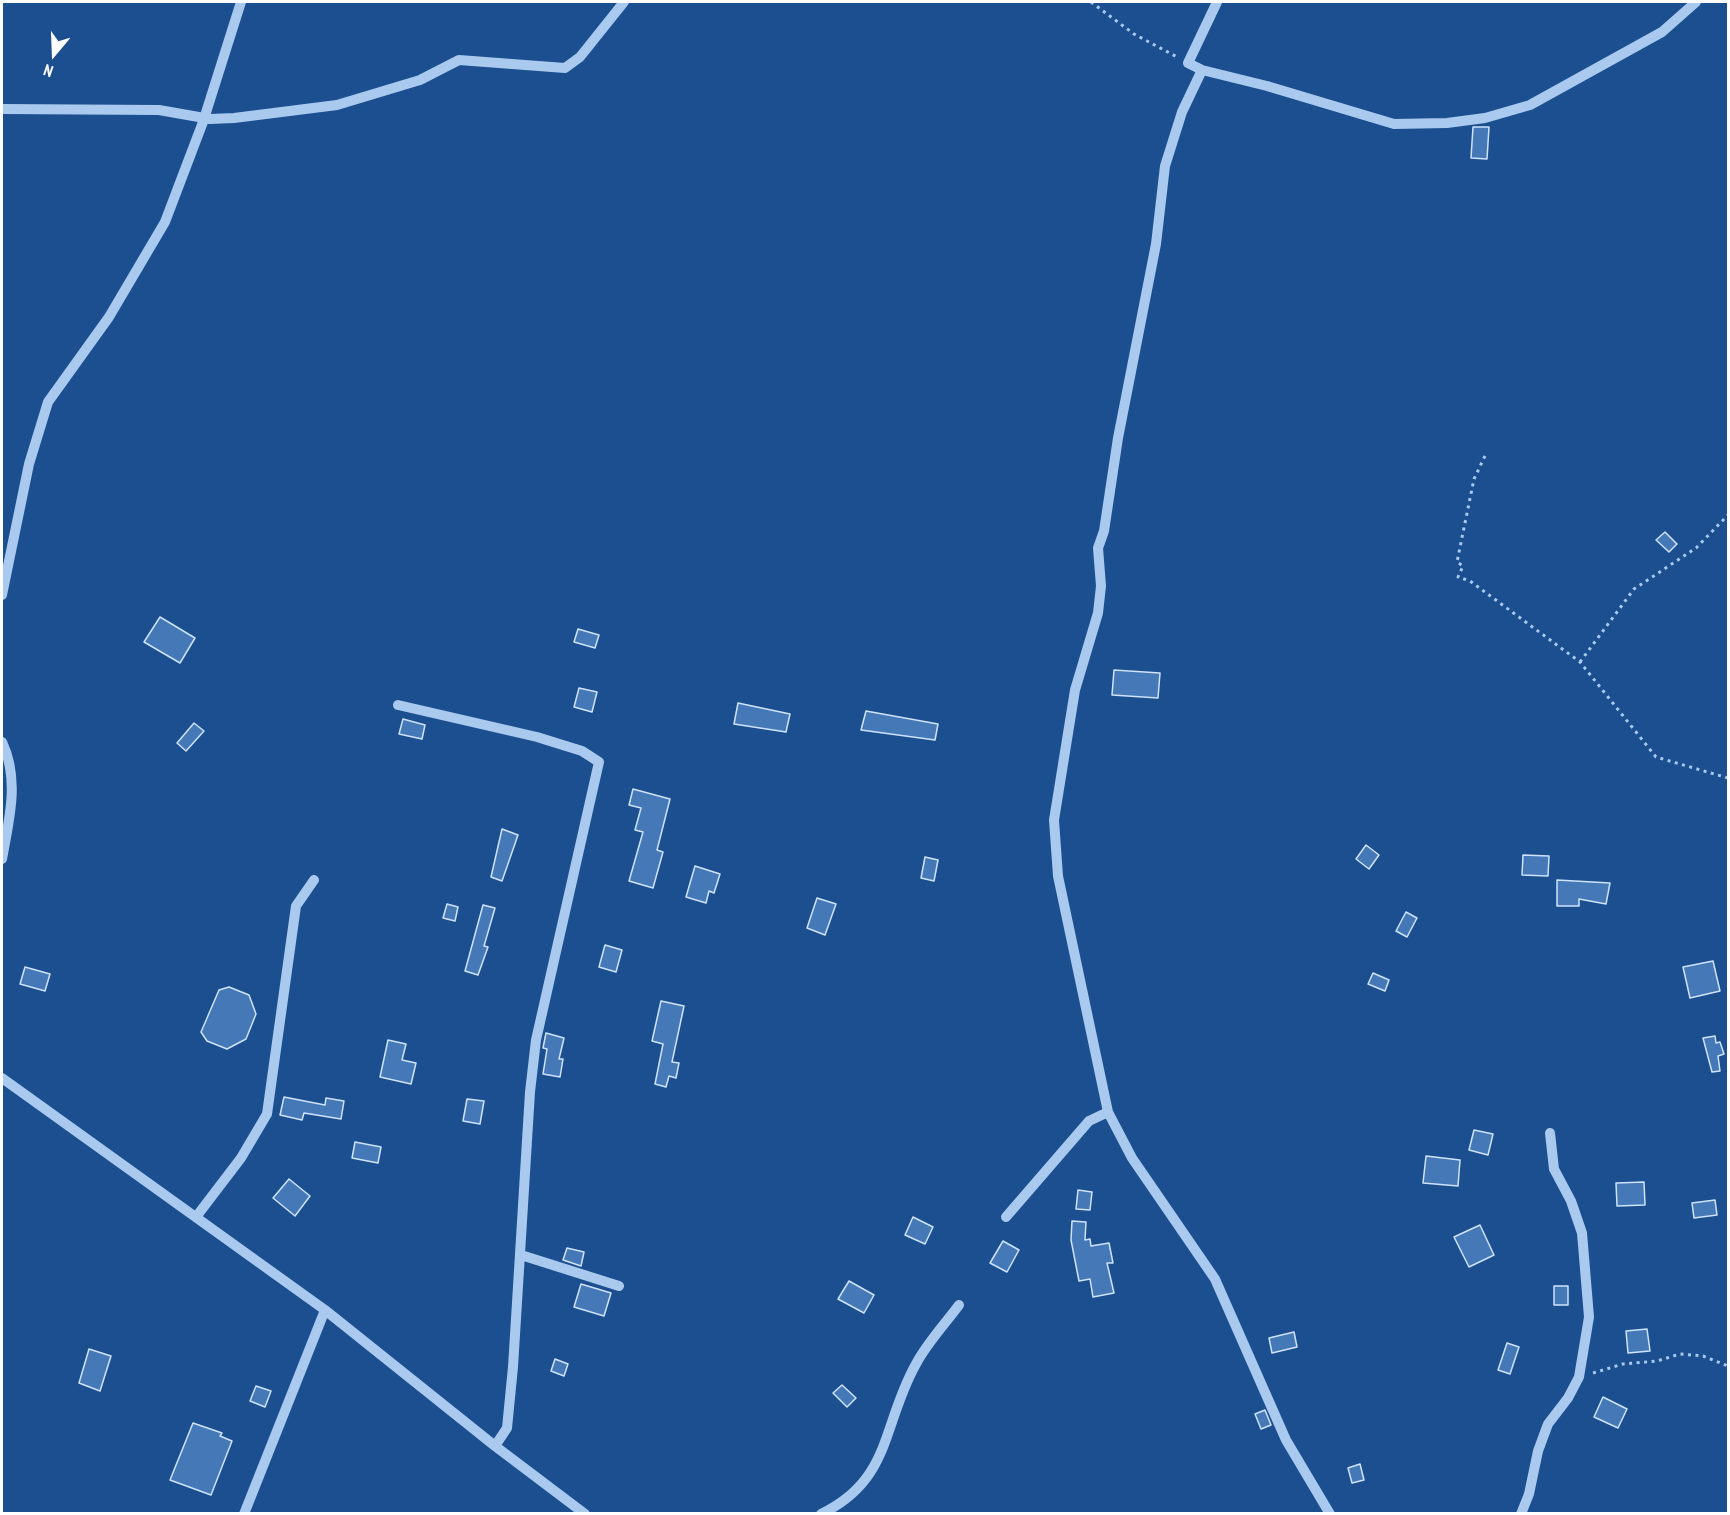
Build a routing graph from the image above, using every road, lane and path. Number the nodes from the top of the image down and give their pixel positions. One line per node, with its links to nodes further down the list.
1 (241, 2): 9 (street)
2 (624, 2): 9 (street)
3 (1091, 2): 6 (path)
4 (1217, 2): 6 (street)
5 (1696, 2): 7 (street)
6 (1188, 63): 7 (street)
7 (1202, 70): 20 (street)
8 (2, 109): 9 (street)
9 (204, 117): 12 (street)
10 (1485, 456): 13 (path)
11 (1728, 514): 13 (path)
12 (2, 595)
13 (1580, 662): 16 (path)
14 (398, 705): 24 (street)
15 (2, 742): 17 (street)
16 (1728, 778)
17 (2, 860)
18 (314, 880): 22 (street)
19 (2, 1078): 22 (street)
20 (1108, 1112): 23 (street); 34 (street)
21 (1550, 1133): 29 (street)
22 (196, 1217): 27 (street)
23 (1006, 1217)
24 (521, 1255): 25 (street); 30 (street)
25 (619, 1286)
26 (959, 1305): 33 (street)
27 (325, 1310): 30 (street); 31 (street)
28 (1728, 1366): 29 (path)
29 (1579, 1377): 35 (street)
30 (495, 1446): 32 (street)
31 (244, 1514)
32 (585, 1514)
33 (821, 1514)
34 (1330, 1514)
35 (1521, 1514)

